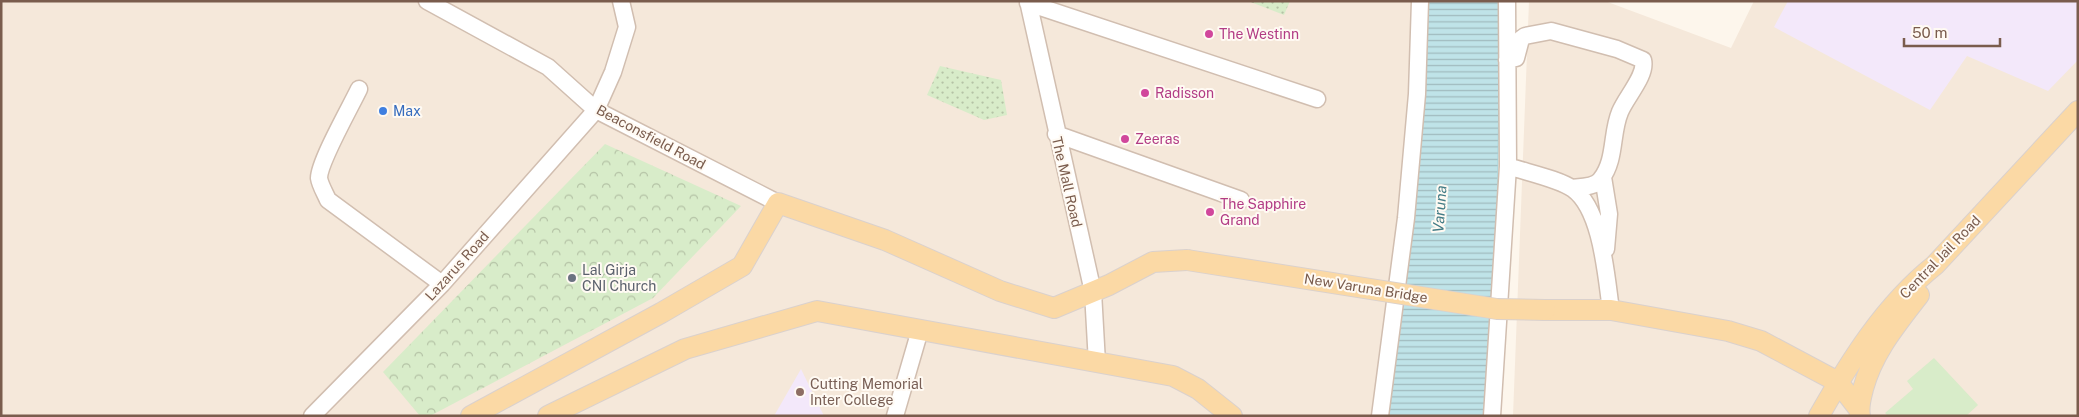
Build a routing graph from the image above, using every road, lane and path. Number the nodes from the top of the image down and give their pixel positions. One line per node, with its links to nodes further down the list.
1 (427, 1): 9 (street, Beaconsfield Road)
2 (1420, 1): 31 (street)
3 (1506, 1): 6 (street)
4 (1028, 2): 8 (street); 11 (street, The Mall Road)
5 (624, 4): 9 (street, Lazarus Road)
6 (1507, 60): 12 (street); 13 (street)
7 (359, 89): 19 (street)
8 (1317, 99)
9 (596, 110): 16 (street, Beaconsfield Road); 19 (street, Lazarus Road)
10 (2078, 111): 18 (main road, Central Jail Road)
11 (1056, 134): 15 (street); 20 (street, The Mall Road)
12 (1508, 166): 14 (street); 32 (street)
13 (1602, 177): 14 (street); 17 (street)
14 (1572, 188): 17 (street)
15 (1241, 200)
16 (778, 203): 20 (main road, New Varuna Bridge); 27 (main road)
17 (1604, 265): 21 (street)
18 (1935, 265): 24 (main road, Central Jail Road); 25 (main road)
19 (442, 284): 26 (street, Lazarus Road)
20 (1092, 292): 21 (main road, New Varuna Bridge, bridge); 23 (street, The Mall Road)
21 (1611, 310): 24 (main road, New Varuna Bridge)
22 (920, 330): 23 (main road); 28 (main road); 29 (street)
23 (1097, 363): 30 (main road)
24 (1838, 382): 25 (main road); 33 (main road, Central Jail Road)
25 (1859, 412)
26 (312, 416)
27 (471, 416)
28 (548, 416)
29 (896, 416)
30 (1232, 416)
31 (1380, 416)
32 (1492, 416)
33 (1818, 416)

